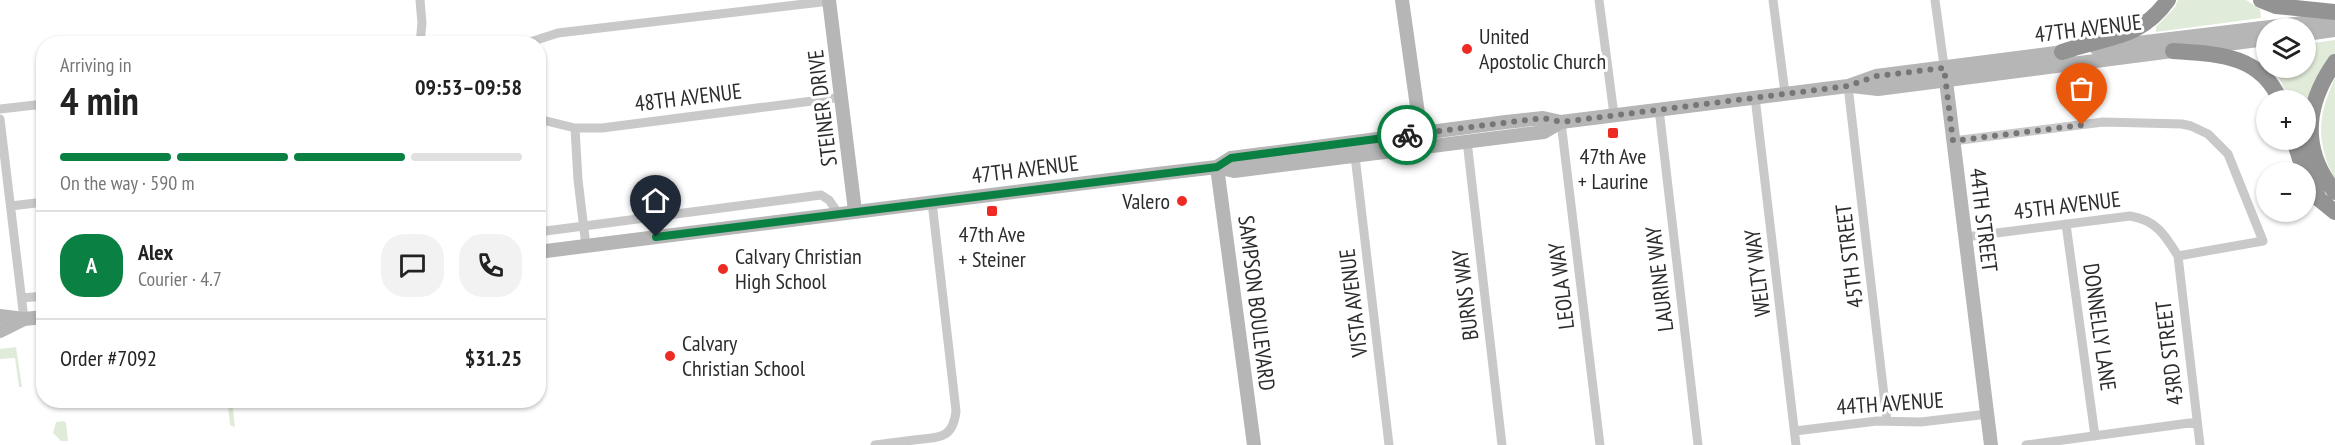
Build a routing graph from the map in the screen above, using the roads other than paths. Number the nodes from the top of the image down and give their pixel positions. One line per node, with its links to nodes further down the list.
1 (420, 0): 13 (street)
2 (1402, 0): 34 (main road)
3 (1599, 0): 28 (street)
4 (1773, 0): 22 (street)
5 (1935, 0): 19 (street, 44TH STREET)
6 (2168, 0): 17 (highway)
7 (2261, 0): 9 (highway)
8 (830, 1): 14 (street); 23 (main road, STEINER DRIVE)
9 (2335, 12)
10 (2335, 19): 17 (main road, 47TH AVENUE)
11 (2335, 30): 12 (main road)
12 (2316, 33)
13 (421, 36)
14 (546, 37)
15 (2256, 40): 16 (main road, 47TH AVENUE)
16 (2173, 51): 19 (main road, 47TH AVENUE); 21 (highway)
17 (2062, 52): 19 (main road, 47TH AVENUE)
18 (2335, 62): 40 (highway)
19 (1946, 74): 20 (main road, 47TH AVENUE); 36 (main road, 44TH STREET)
20 (1848, 86): 22 (main road, 47TH AVENUE); 61 (street, 45TH STREET)
21 (2273, 90)
22 (1785, 93): 24 (main road, 47TH AVENUE)
23 (843, 97): 33 (street, 48TH AVENUE); 44 (main road, STEINER DRIVE)
24 (1755, 97): 26 (main road, 47TH AVENUE); 63 (street, WELTY WAY)
25 (36, 105): 27 (street)
26 (1659, 109): 28 (main road, 47TH AVENUE); 70 (street, LAURINE WAY)
27 (0, 110)
28 (1614, 115): 32 (main road, 47TH AVENUE)
29 (1543, 118): 32 (main road, 47TH AVENUE); 34 (main road, 47TH AVENUE); 35 (main road)
30 (0, 119): 43 (street)
31 (546, 121): 33 (street, 48TH AVENUE)
32 (1562, 122): 35 (main road, 47TH AVENUE); 69 (street, LEOLA WAY)
33 (575, 128): 48 (street)
34 (1421, 140): 35 (main road, 47TH AVENUE); 38 (main road, 47TH AVENUE); 39 (main road, 47TH AVENUE)
35 (1467, 141): 68 (street, BURNS WAY)
36 (1953, 141): 50 (main road, 44TH STREET); 53 (street)
37 (2297, 150): 45 (highway)
38 (1355, 156): 39 (main road, 47TH AVENUE); 67 (street, VISTA AVENUE)
39 (1217, 167): 41 (main road, 47TH AVENUE); 66 (main road, SAMPSON BOULEVARD)
40 (2335, 192)
41 (932, 202): 44 (main road, 47TH AVENUE); 65 (street)
42 (36, 203): 43 (street)
43 (11, 206): 55 (street)
44 (855, 211): 46 (main road, 47TH AVENUE)
45 (2335, 212)
46 (838, 213): 48 (street); 51 (main road, 47TH AVENUE)
47 (2066, 224): 50 (street, 45TH AVENUE); 53 (street, 45TH AVENUE); 64 (street, DONNELLY LANE)
48 (583, 226): 49 (street); 51 (street)
49 (546, 231)
50 (1965, 237): 60 (main road, 44TH STREET)
51 (586, 246): 52 (main road, 47TH AVENUE)
52 (546, 251)
53 (2178, 256): 62 (street, 43RD STREET)
54 (36, 297): 55 (street)
55 (22, 298): 58 (street)
56 (0, 316): 58 (main road)
57 (36, 318): 58 (main road)
58 (24, 319): 59 (main road)
59 (0, 331)
60 (1988, 414): 61 (street, 44TH AVENUE); 72 (main road, 44TH STREET)
61 (1887, 421): 63 (street, 44TH AVENUE)
62 (2197, 422): 64 (street); 74 (street, 43RD STREET)
63 (1795, 431): 71 (street, WELTY WAY)
64 (2095, 436): 73 (street)
65 (875, 445)
66 (1254, 445)
67 (1389, 445)
68 (1502, 445)
69 (1600, 445)
70 (1698, 445)
71 (1796, 445)
72 (1991, 445)
73 (2026, 445)
74 (2200, 445)

